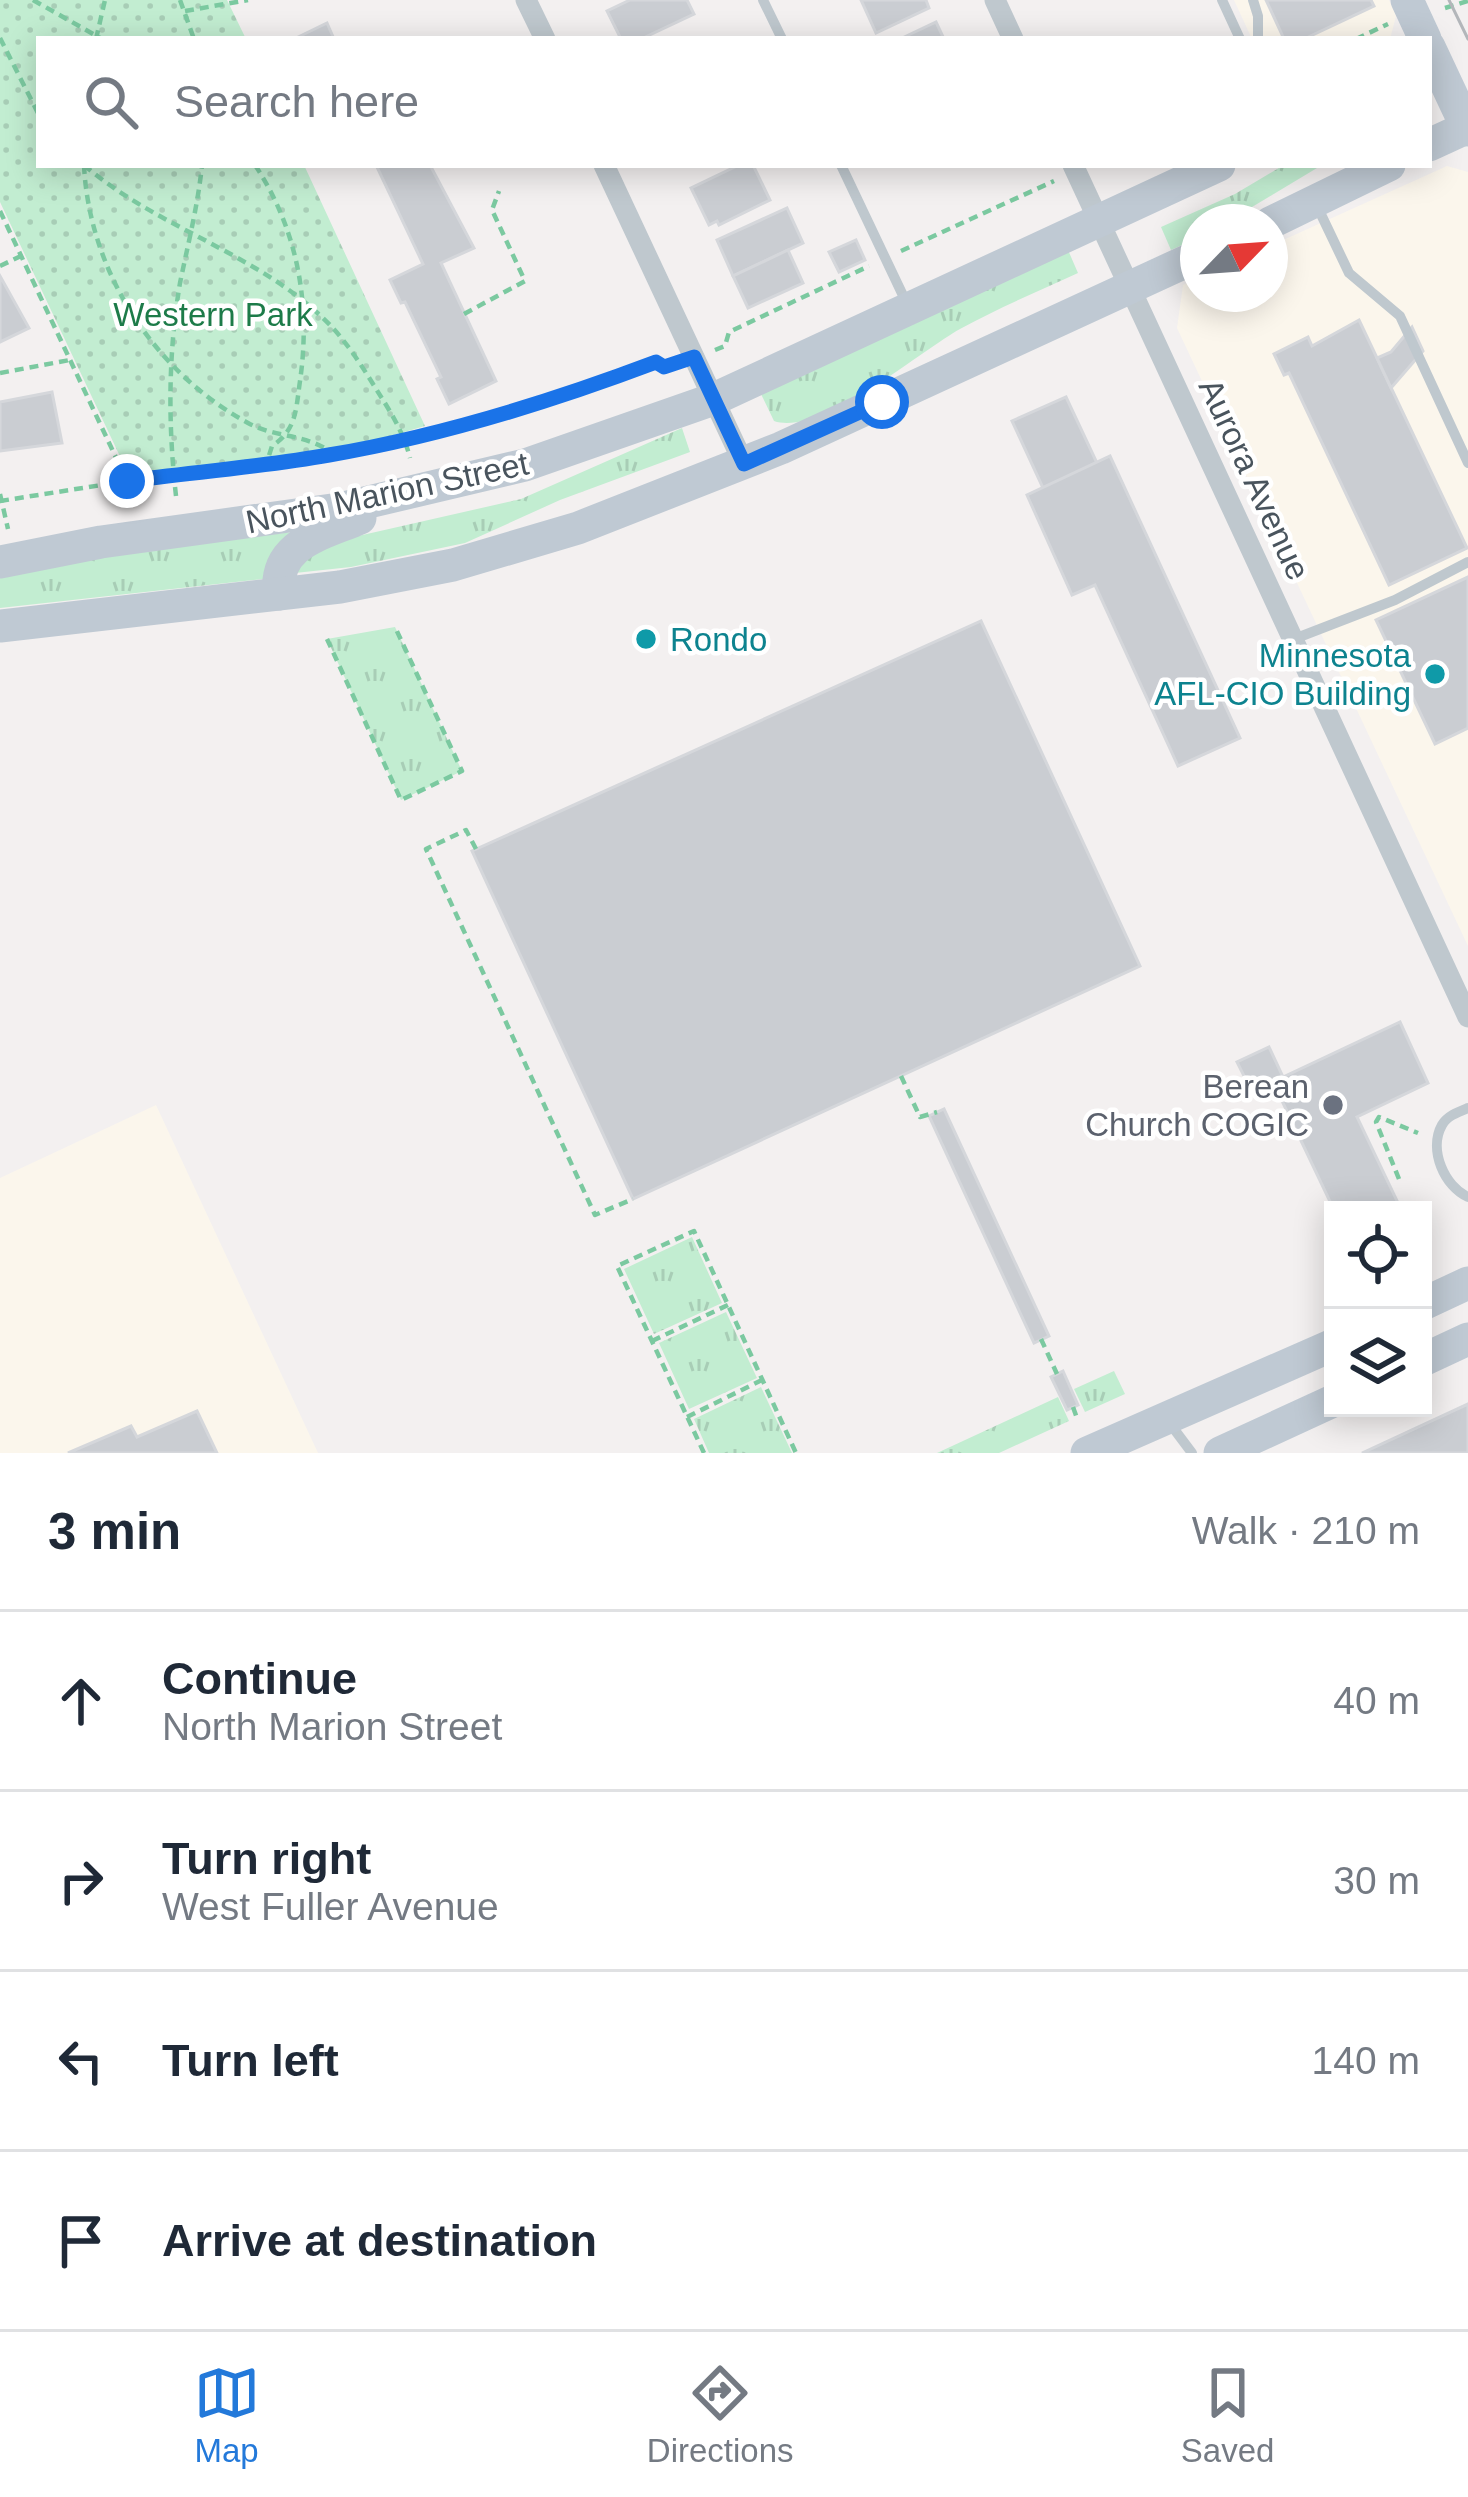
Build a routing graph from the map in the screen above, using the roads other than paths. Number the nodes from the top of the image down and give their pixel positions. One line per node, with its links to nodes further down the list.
1 (526, 0): 7 (street)
2 (763, 0): 8 (lane)
3 (995, 0): 9 (street)
4 (1222, 0): 10 (lane)
5 (1253, 0): 11 (lane)
6 (1407, 0): 12 (main road)
7 (544, 36)
8 (781, 36)
9 (1012, 36)
10 (1239, 36)
11 (1258, 36)
12 (1428, 36)
13 (1438, 54): 14 (main road)
14 (1468, 128): 15 (main road)
15 (1432, 144)
16 (605, 168): 27 (street)
17 (842, 168): 26 (lane)
18 (1074, 168): 23 (street, Aurora Avenue)
19 (1213, 168): 23 (main road, North Marion Street)
20 (1383, 168): 21 (main road)
21 (1315, 202): 22 (main road); 28 (lane)
22 (1288, 215)
23 (1099, 222): 25 (street, Aurora Avenue); 26 (main road, North Marion Street)
24 (1180, 264): 25 (main road)
25 (1130, 288): 29 (main road); 35 (street, Aurora Avenue)
26 (909, 309): 27 (main road, North Marion Street)
27 (714, 399): 29 (street); 30 (main road, North Marion Street)
28 (1468, 463)
29 (744, 464): 33 (main road)
30 (422, 492): 31 (main road, North Marion Street); 33 (main road)
31 (7, 561)
32 (1468, 562): 35 (lane)
33 (279, 595): 34 (main road)
34 (0, 626)
35 (1294, 639): 36 (street, Aurora Avenue)
36 (1468, 1018)
37 (1468, 1108): 38 (lane)
38 (1468, 1197)
39 (1468, 1283): 40 (main road)
40 (1432, 1300)
41 (1468, 1339): 43 (main road)
42 (1324, 1349): 45 (main road)
43 (1432, 1356)
44 (1324, 1405): 48 (main road)
45 (1166, 1417): 46 (main road); 47 (lane)
46 (1083, 1437)
47 (1192, 1453)
48 (1220, 1453)

